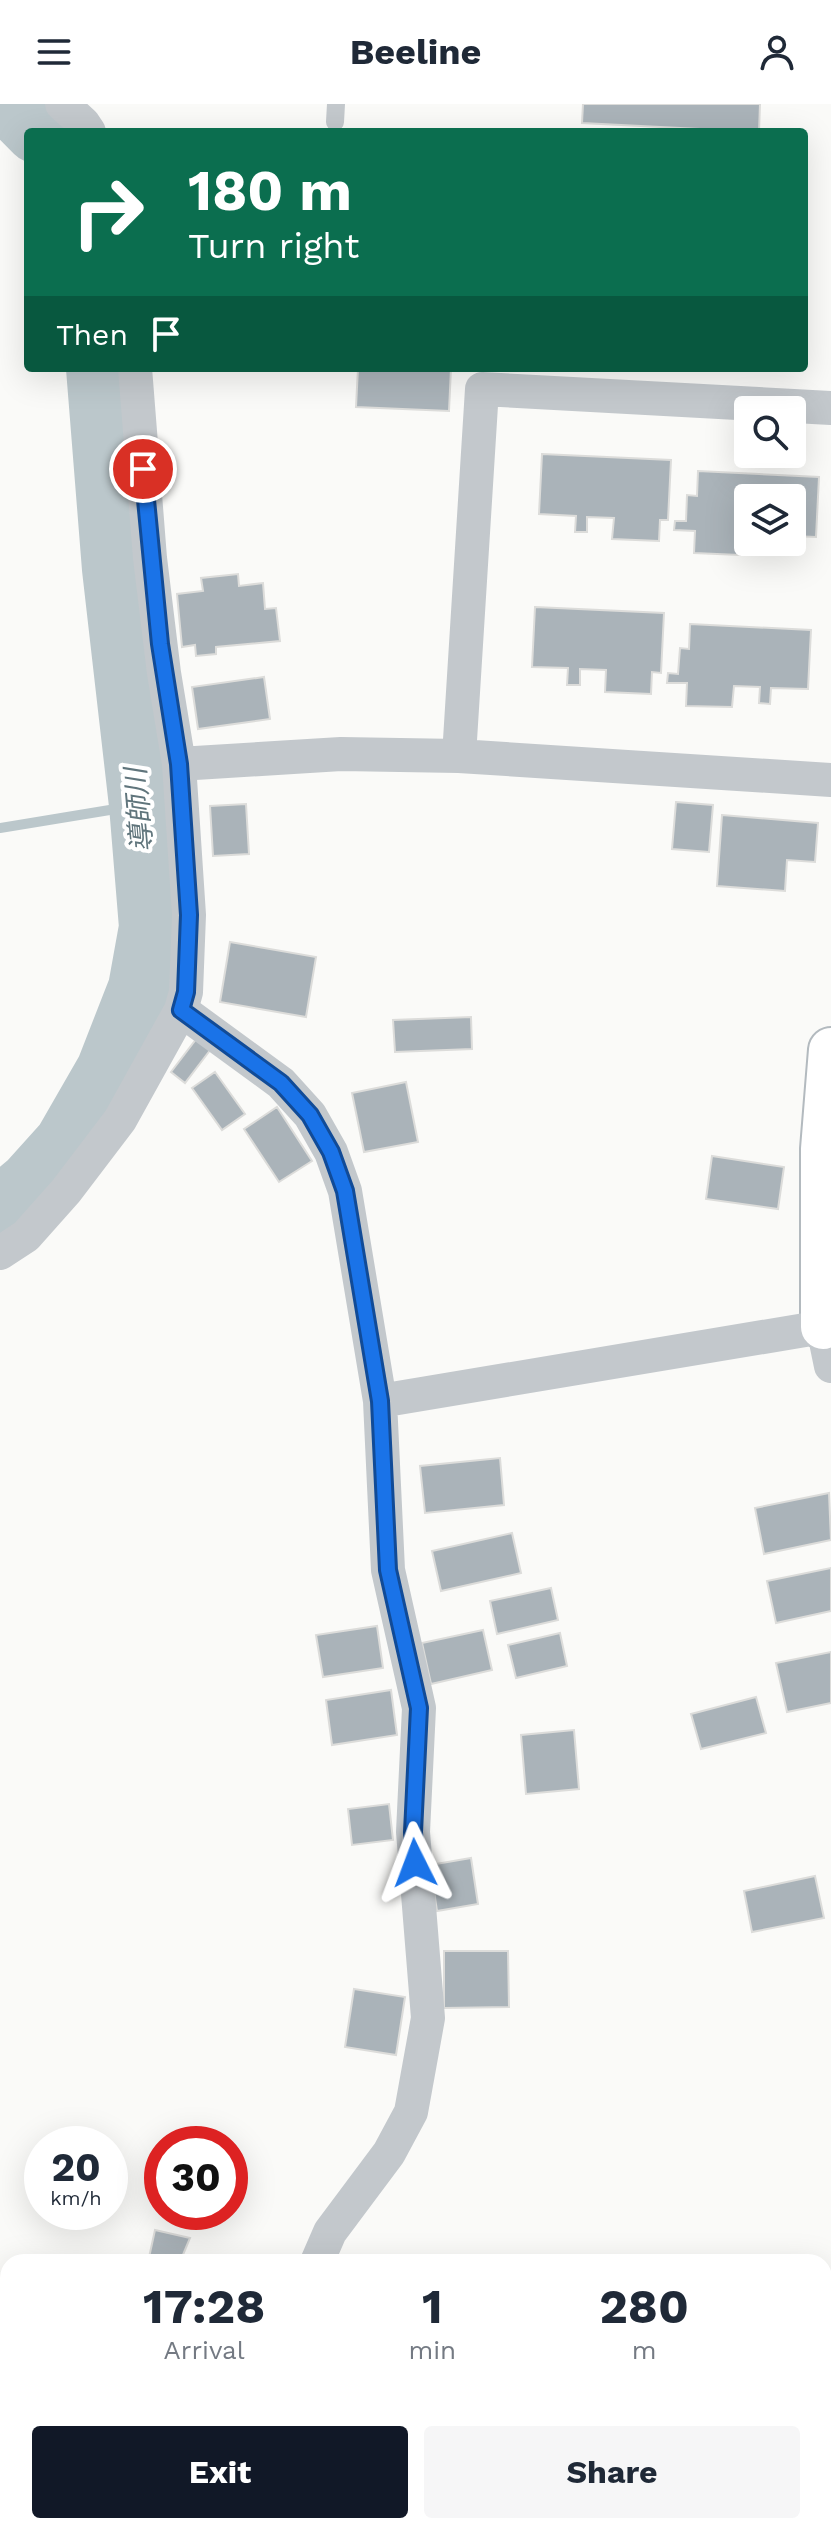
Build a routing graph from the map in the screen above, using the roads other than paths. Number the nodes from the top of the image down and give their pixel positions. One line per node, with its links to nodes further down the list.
1 (62, 104): 2 (street)
2 (86, 128)
3 (135, 372): 6 (street)
4 (831, 408): 5 (street)
5 (459, 756): 6 (street); 7 (street)
6 (179, 764): 8 (street)
7 (831, 780)
8 (181, 1010): 11 (street); 13 (street)
9 (831, 1050): 10 (street)
10 (827, 1150): 12 (street)
11 (0, 1253)
12 (827, 1327): 13 (street)
13 (380, 1401): 14 (street)
14 (320, 2254)

